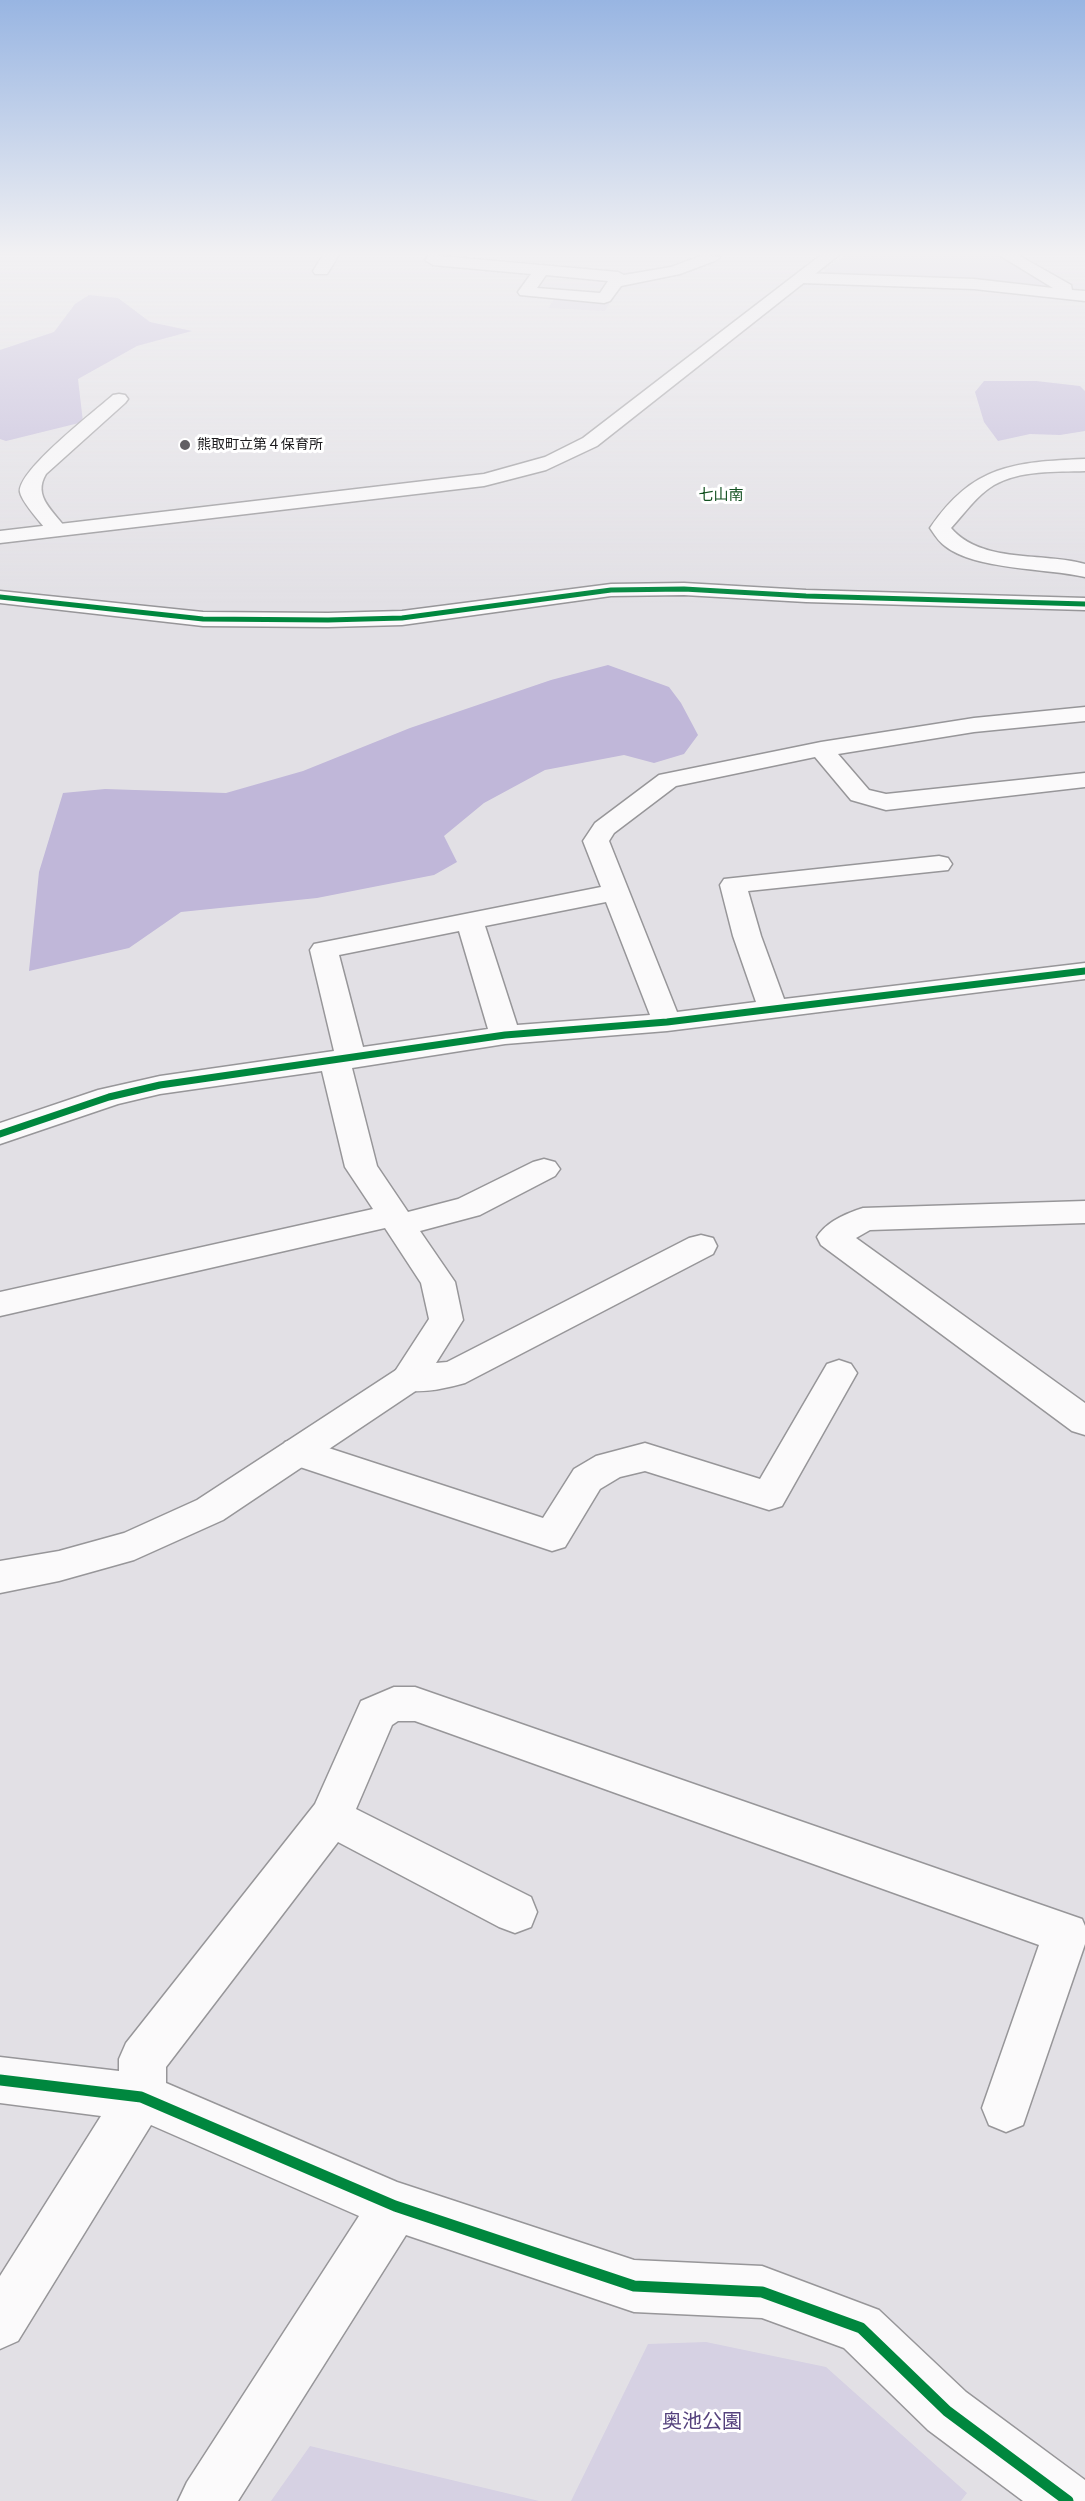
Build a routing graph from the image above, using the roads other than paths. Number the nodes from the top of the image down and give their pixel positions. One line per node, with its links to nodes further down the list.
1 (681, 372): 4 (street)
2 (118, 399): 4 (street)
3 (1085, 465): 6 (street)
4 (57, 530): 5 (street)
5 (0, 537)
6 (1085, 571)
7 (0, 597): 8 (street)
8 (1085, 604)
9 (1085, 714): 10 (street)
10 (821, 749): 11 (street); 13 (street)
11 (1085, 780)
12 (939, 864): 16 (street)
13 (616, 892): 14 (street); 17 (street)
14 (470, 921): 18 (street); 19 (street)
15 (1085, 971): 16 (street)
16 (773, 1009): 17 (street)
17 (667, 1022): 18 (street)
18 (505, 1035): 19 (street)
19 (343, 1060): 20 (street); 24 (street)
20 (0, 1134)
21 (544, 1168): 24 (street)
22 (1051, 1212): 23 (street); 25 (street); 30 (street)
23 (1085, 1212)
24 (397, 1220): 27 (street); 29 (street)
25 (1085, 1235)
26 (701, 1246): 29 (street)
27 (0, 1304)
28 (839, 1373): 31 (street)
29 (408, 1379): 31 (street)
30 (1085, 1422)
31 (298, 1452): 32 (street)
32 (0, 1577)
33 (331, 1817): 34 (street); 36 (street); 37 (street)
34 (515, 1912)
35 (0, 2080): 36 (street)
36 (141, 2097): 38 (street); 39 (street)
37 (1006, 2108)
38 (395, 2206): 40 (street); 41 (street)
39 (0, 2323)
40 (206, 2501)
41 (1068, 2501)

